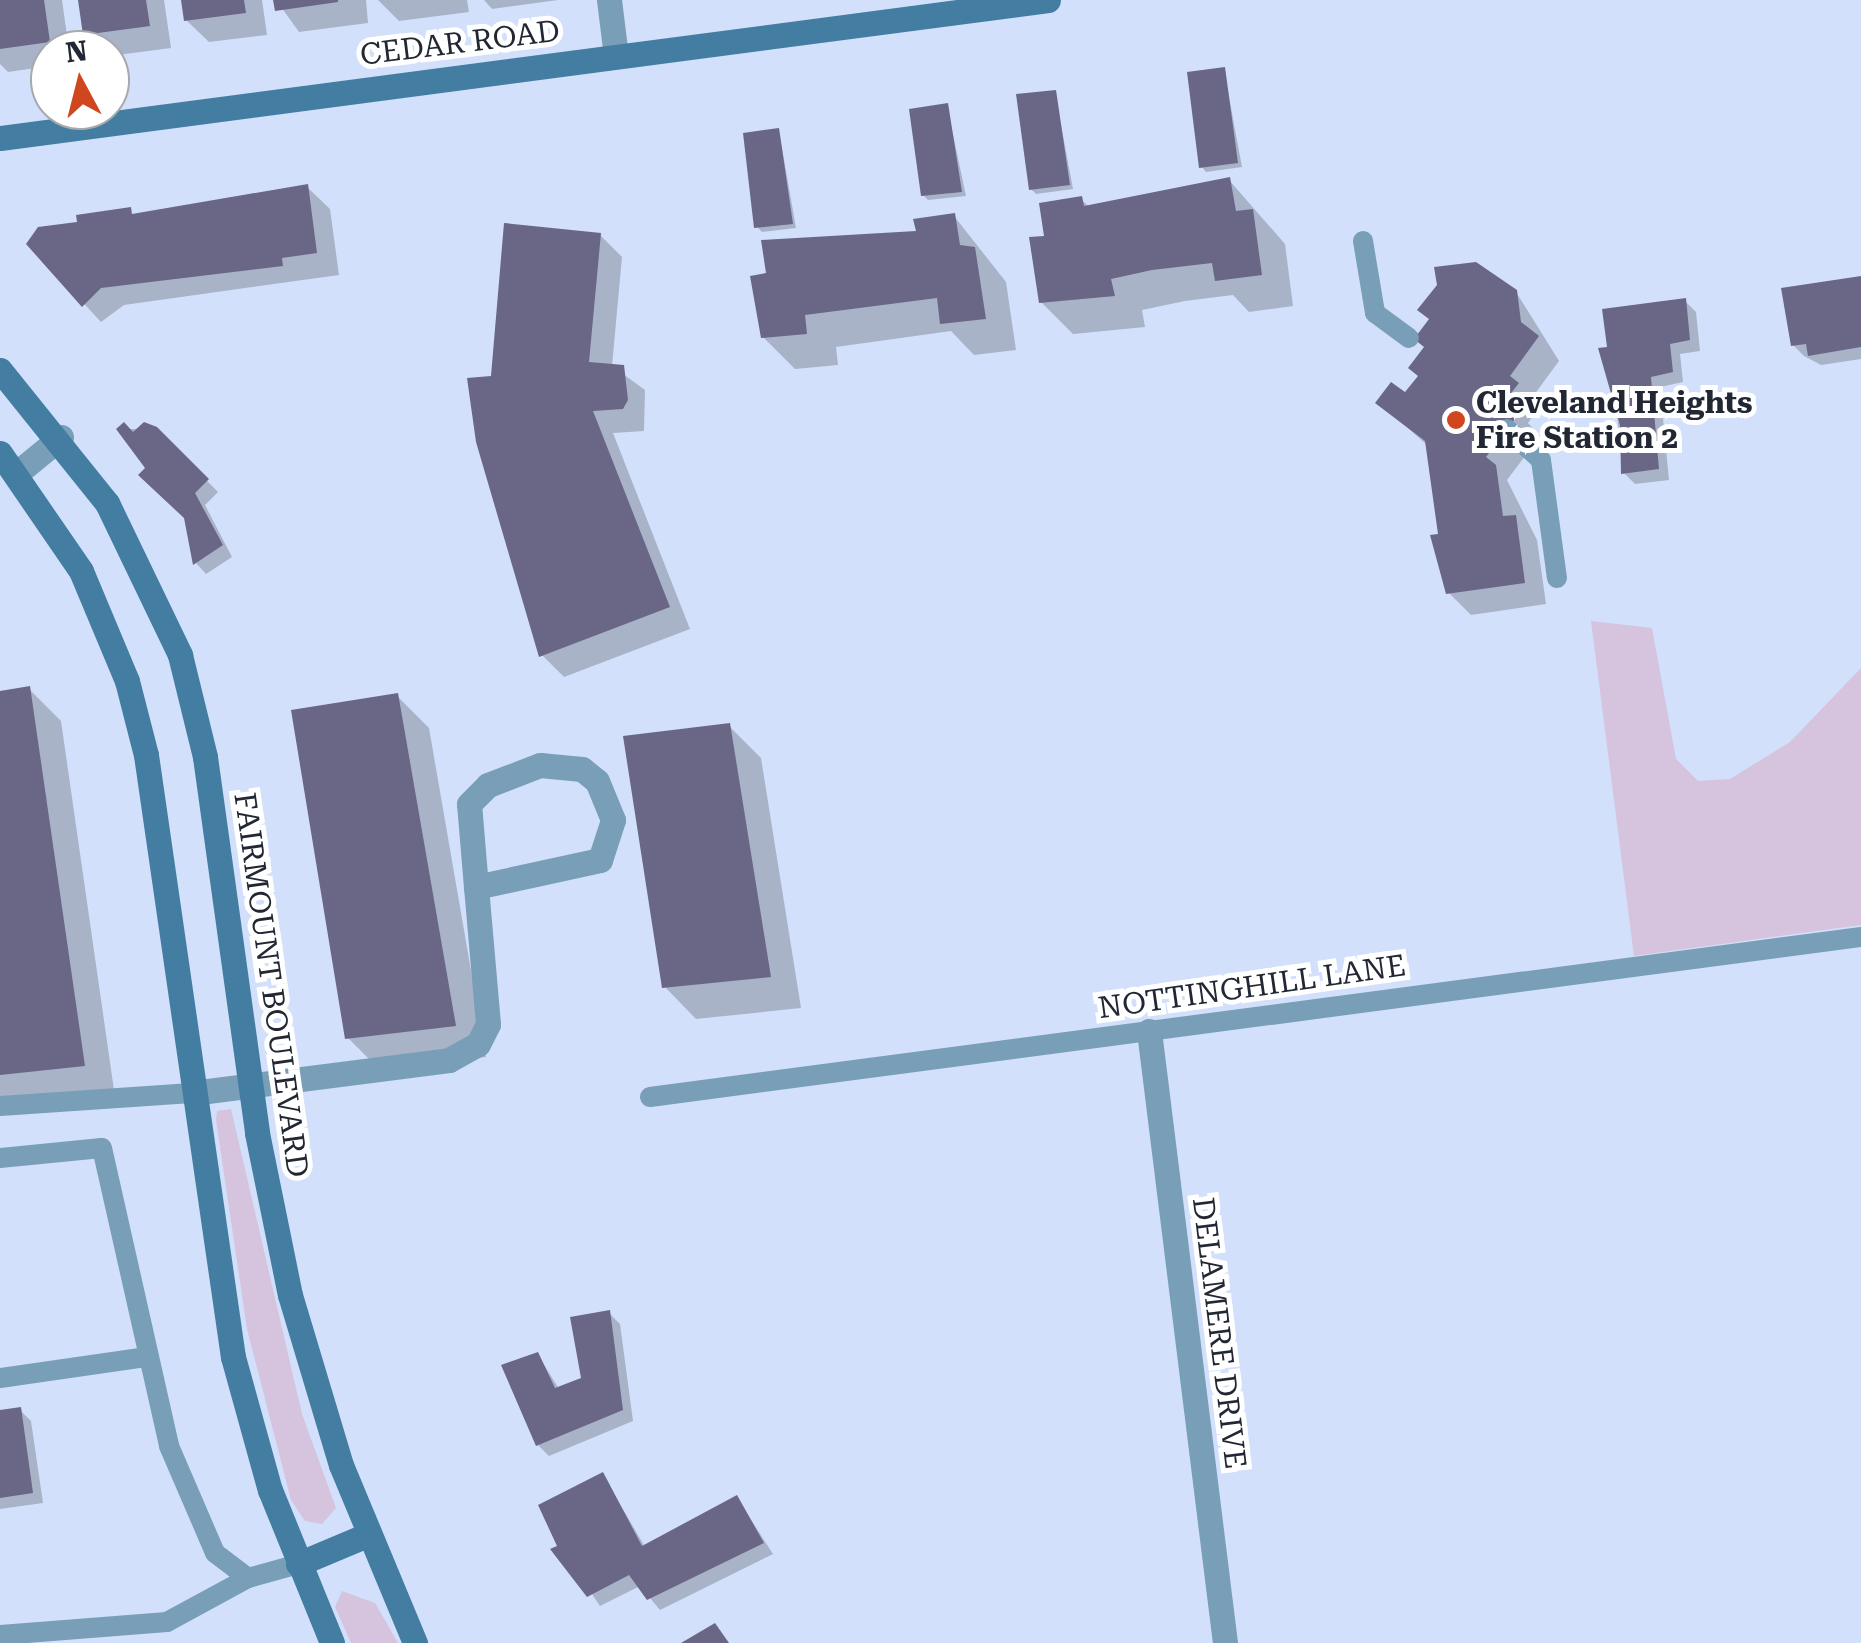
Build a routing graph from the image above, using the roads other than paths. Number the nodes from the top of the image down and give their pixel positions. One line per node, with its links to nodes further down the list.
1 (610, 0): 3 (street)
2 (1048, 0): 3 (main road, CEDAR ROAD)
3 (616, 56): 4 (main road, CEDAR ROAD)
4 (0, 138)
5 (1363, 241): 6 (lane)
6 (1410, 338)
7 (0, 370): 9 (main road, FAIRMOUNT BOULEVARD)
8 (1507, 429): 11 (lane)
9 (61, 438): 10 (street); 15 (main road, FAIRMOUNT BOULEVARD)
10 (8, 463): 16 (main road)
11 (1557, 578)
12 (476, 887): 12 (street); 15 (street)
13 (1861, 937): 14 (lane, NOTTINGHILL LANE)
14 (1149, 1031): 17 (lane, NOTTINGHILL LANE); 30 (street, DELAMERE DRIVE)
15 (251, 1088): 16 (street); 22 (main road, FAIRMOUNT BOULEVARD)
16 (192, 1092): 18 (lane); 23 (main road)
17 (650, 1097)
18 (0, 1106)
19 (0, 1158): 20 (lane)
20 (144, 1358): 21 (lane); 24 (lane)
21 (0, 1378)
22 (367, 1535): 23 (main road); 29 (main road, FAIRMOUNT BOULEVARD)
23 (298, 1564): 24 (lane); 28 (main road)
24 (248, 1578): 25 (lane)
25 (166, 1622): 26 (lane); 27 (lane)
26 (0, 1635)
27 (159, 1643)
28 (332, 1643)
29 (414, 1643)
30 (1225, 1643)

